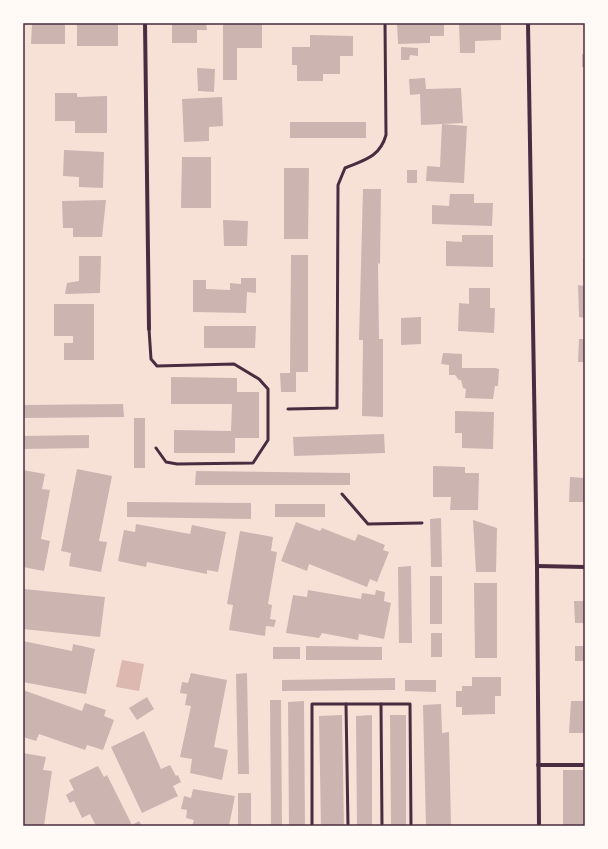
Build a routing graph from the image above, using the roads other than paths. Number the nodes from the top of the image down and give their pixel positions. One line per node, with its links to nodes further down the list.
1 (145, 23): 4 (street)
2 (385, 23): 5 (lane)
3 (528, 23): 9 (street)
4 (149, 329): 6 (lane)
5 (288, 409)
6 (156, 448)
7 (342, 494): 8 (lane)
8 (422, 523)
9 (537, 566): 10 (street); 13 (street)
10 (585, 567)
11 (346, 704): 12 (lane); 15 (lane); 16 (lane)
12 (381, 704): 17 (lane); 18 (lane)
13 (538, 765): 14 (street); 19 (street)
14 (585, 765)
15 (312, 826)
16 (348, 826)
17 (382, 826)
18 (411, 826)
19 (539, 826)

